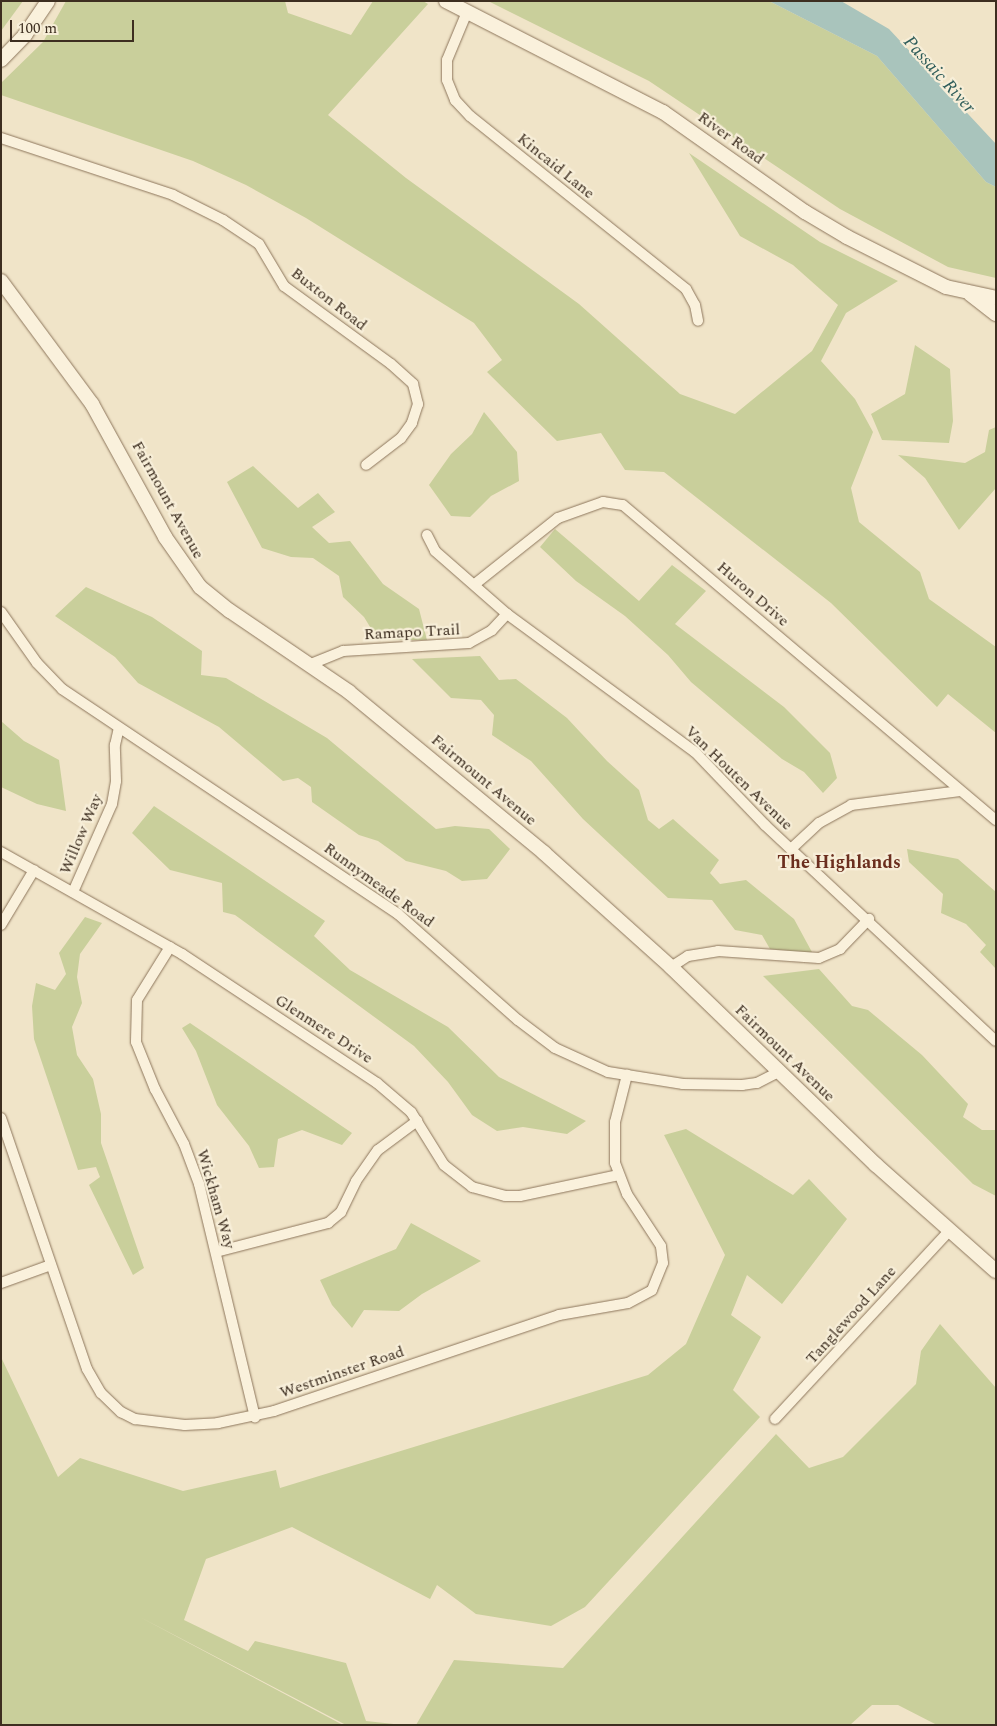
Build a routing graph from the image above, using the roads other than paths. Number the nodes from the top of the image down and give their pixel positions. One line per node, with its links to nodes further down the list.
1 (48, 1): 4 (main road)
2 (446, 1): 3 (main road, River Road)
3 (467, 12): 7 (main road, River Road); 10 (street, Kincaid Lane)
4 (1, 60)
5 (1, 138): 11 (street, Buxton Road)
6 (1, 282): 16 (main road, Fairmount Avenue)
7 (970, 294): 8 (main road, River Road); 9 (main road)
8 (996, 298)
9 (996, 314)
10 (698, 321)
11 (366, 465)
12 (427, 535): 13 (street, Van Houten Avenue)
13 (475, 584): 15 (street, Van Houten Avenue); 18 (street, Huron Drive)
14 (1, 612): 17 (street, Runnymeade Road)
15 (507, 614): 16 (street, Ramapo Trail); 20 (street, Van Houten Avenue)
16 (311, 664): 27 (main road, Fairmount Avenue)
17 (119, 728): 23 (street, Willow Way); 30 (street, Runnymeade Road)
18 (960, 791): 19 (street, Huron Drive); 20 (street)
19 (996, 820)
20 (791, 849): 24 (street, Van Houten Avenue)
21 (1, 852): 22 (street, Glenmere Drive)
22 (34, 870): 23 (street, Glenmere Drive); 25 (street)
23 (72, 892): 26 (street, Glenmere Drive)
24 (869, 919): 27 (street); 28 (street, Van Houten Avenue)
25 (1, 925)
26 (170, 947): 32 (street, Glenmere Drive); 35 (street, Wickham Way)
27 (670, 968): 29 (main road, Fairmount Avenue)
28 (996, 1041)
29 (779, 1072): 30 (street, Runnymeade Road); 34 (main road, Fairmount Avenue)
30 (627, 1075): 33 (street, Westminster Road)
31 (1, 1118): 36 (street, Westminster Road)
32 (417, 1121): 33 (street, Glenmere Drive); 35 (street)
33 (619, 1175): 39 (street, Westminster Road)
34 (949, 1232): 37 (main road, Fairmount Avenue); 40 (street, Tanglewood Lane)
35 (216, 1252): 39 (street, Wickham Way)
36 (51, 1265): 38 (street); 39 (street, Westminster Road)
37 (996, 1271)
38 (1, 1282)
39 (255, 1417)
40 (775, 1419)

